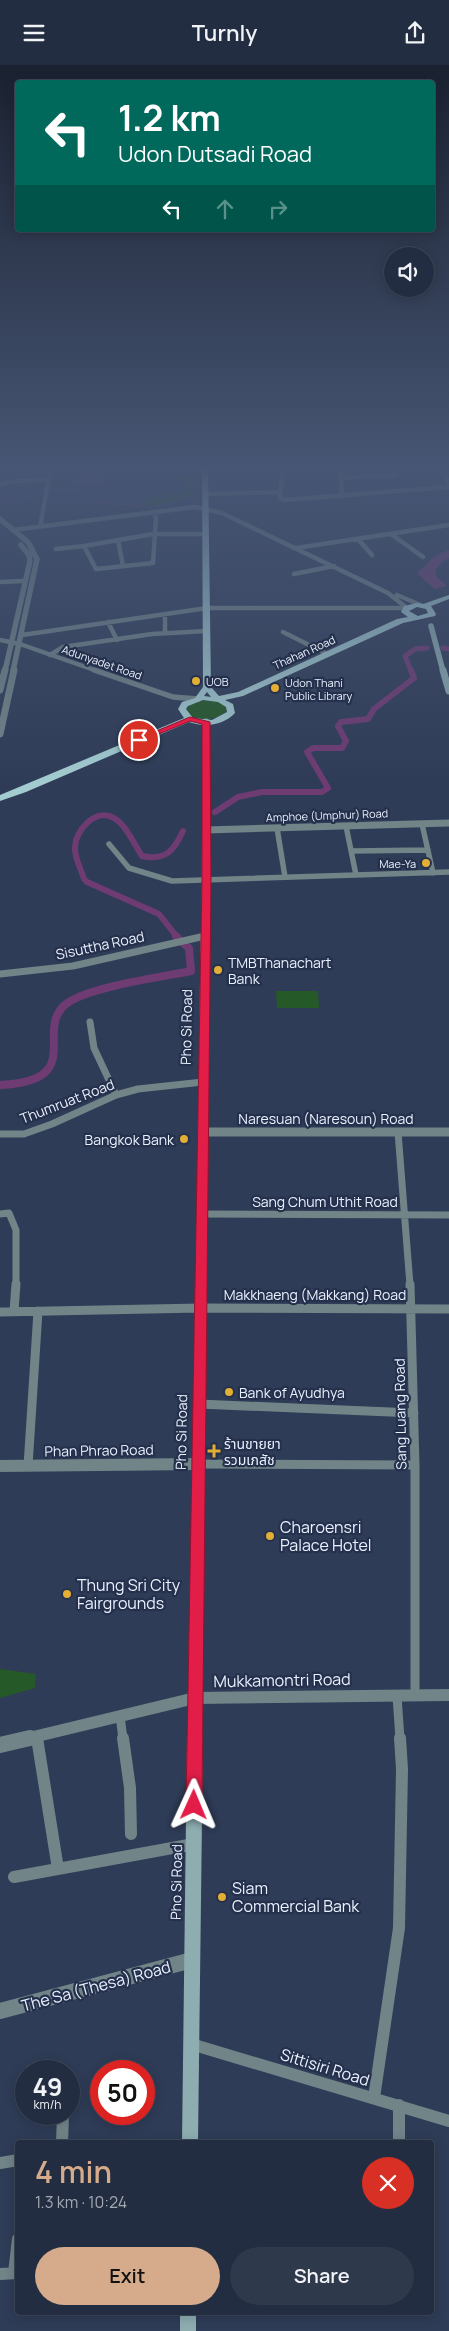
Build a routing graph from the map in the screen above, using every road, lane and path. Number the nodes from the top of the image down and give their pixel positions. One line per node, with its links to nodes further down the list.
1 (26, 572): 7 (street)
2 (34, 572): 8 (street)
3 (207, 572): 14 (main road)
4 (305, 572): 6 (street)
5 (345, 572): 10 (street)
6 (294, 574)
7 (23, 581): 8 (street); 9 (street); 26 (street)
8 (32, 581): 25 (street)
9 (0, 582)
10 (388, 593): 13 (street); 15 (street)
11 (449, 597): 13 (main road)
12 (449, 603): 16 (main road)
13 (424, 606): 15 (main road); 16 (main road)
14 (207, 608): 15 (street); 17 (street); 22 (main road)
15 (406, 610): 18 (main road); 19 (main road)
16 (432, 613): 18 (main road, Thahan Road); 21 (main road)
17 (165, 614): 20 (street); 24 (street)
18 (416, 617): 19 (main road, Thahan Road); 21 (main road)
19 (400, 621): 30 (main road, Thahan Road)
20 (108, 623): 25 (street); 28 (street)
21 (431, 626): 34 (main road)
22 (207, 631): 24 (street); 32 (main road)
23 (283, 632): 30 (street)
24 (165, 633): 28 (street)
25 (22, 635): 26 (street); 29 (street)
26 (12, 639): 27 (street, Adunyadet Road); 29 (street, Adunyadet Road); 33 (street)
27 (0, 640)
28 (116, 640): 31 (street)
29 (20, 644): 31 (street, Adunyadet Road); 40 (street)
30 (326, 654): 35 (main road, Thahan Road)
31 (50, 655): 36 (street, Adunyadet Road)
32 (207, 687): 37 (main road); 38 (main road)
33 (0, 691)
34 (449, 691)
35 (240, 694): 38 (main road, Thahan Road); 39 (main road)
36 (173, 697): 37 (street, Adunyadet Road); 41 (street)
37 (198, 699): 38 (main road, Thahan Road); 41 (main road)
38 (217, 699): 39 (main road)
39 (230, 706): 43 (main road)
40 (3, 708): 44 (street)
41 (182, 709): 42 (main road)
42 (190, 719): 43 (main road); 45 (main road)
43 (206, 722): 52 (main road, Pho Si Road)
44 (0, 734)
45 (23, 790): 46 (main road); 47 (main road)
46 (0, 798)
47 (0, 804)
48 (449, 823): 49 (street, Amphoe (Umphur) Road)
49 (422, 824): 50 (street, Amphoe (Umphur) Road); 54 (street)
50 (346, 826): 51 (street, Amphoe (Umphur) Road); 55 (street)
51 (277, 828): 52 (street, Amphoe (Umphur) Road); 59 (street)
52 (206, 830): 60 (main road, Pho Si Road)
53 (109, 844): 60 (street)
54 (428, 849): 55 (street); 57 (street)
55 (352, 851): 58 (street)
56 (449, 872): 57 (street)
57 (433, 873): 58 (street)
58 (356, 875): 59 (street)
59 (285, 877): 60 (street)
60 (206, 879): 61 (main road, Pho Si Road)
61 (205, 936): 62 (street, Sisuttha Road); 64 (main road, Pho Si Road)
62 (0, 974)
63 (90, 1022): 65 (street)
64 (203, 1083): 65 (street, Thumruat Road); 66 (main road, Pho Si Road)
65 (116, 1095): 69 (street, Thumruat Road)
66 (202, 1132): 67 (street, Naresuan (Naresoun) Road); 70 (main road, Pho Si Road)
67 (398, 1132): 68 (street, Naresuan (Naresoun) Road); 72 (street, Sang Luang Road)
68 (449, 1132)
69 (0, 1134)
70 (201, 1213): 72 (street, Sang Chum Uthit Road); 74 (main road, Pho Si Road)
71 (0, 1214): 77 (street)
72 (404, 1214): 73 (street, Sang Chum Uthit Road); 75 (street, Sang Luang Road)
73 (449, 1215)
74 (200, 1308): 75 (street, Makkhaeng (Makkang) Road); 78 (street, Makkhaeng (Makkang) Road); 80 (main road, Pho Si Road)
75 (412, 1308): 76 (street, Makkhaeng (Makkang) Road); 81 (street, Sang Luang Road)
76 (449, 1309)
77 (14, 1311): 78 (street, Makkhaeng (Makkang) Road); 79 (street, Makkhaeng (Makkang) Road)
78 (38, 1311): 85 (street)
79 (0, 1312)
80 (199, 1404): 81 (street); 82 (main road, Pho Si Road)
81 (414, 1413): 83 (street, Sang Luang Road)
82 (198, 1464): 83 (street); 85 (street, Phan Phrao Road); 89 (main road, Pho Si Road)
83 (415, 1465): 88 (street, Sang Luang Road)
84 (0, 1466): 85 (street, Phan Phrao Road)
85 (28, 1466)
86 (449, 1695): 88 (street, Mukkamontri Road)
87 (397, 1696): 88 (street, Mukkamontri Road); 89 (street, Mukkamontri Road); 100 (street)
88 (415, 1696)
89 (196, 1698): 90 (street, Mukkamontri Road); 94 (main road, Pho Si Road)
90 (120, 1716): 91 (street, Mukkamontri Road); 93 (street)
91 (37, 1736): 92 (street, Mukkamontri Road); 95 (street)
92 (0, 1745)
93 (131, 1834)
94 (194, 1844): 95 (street); 97 (main road, Pho Si Road)
95 (58, 1869): 96 (street)
96 (14, 1877)
97 (192, 1960): 98 (street, The Sa (Thesa) Road); 99 (main road, Pho Si Road)
98 (0, 2011)
99 (191, 2044): 100 (street, Sittisiri Road); 105 (main road, Pho Si Road)
100 (374, 2098): 101 (street, Sittisiri Road)
101 (399, 2105): 102 (street, Sittisiri Road); 106 (street)
102 (449, 2121)
103 (63, 2125): 104 (street)
104 (62, 2140)
105 (190, 2140)
106 (399, 2140)
107 (15, 2160): 108 (street)
108 (0, 2163)
109 (15, 2273): 110 (street)
110 (0, 2274)
111 (188, 2315): 112 (main road)
112 (188, 2331)

